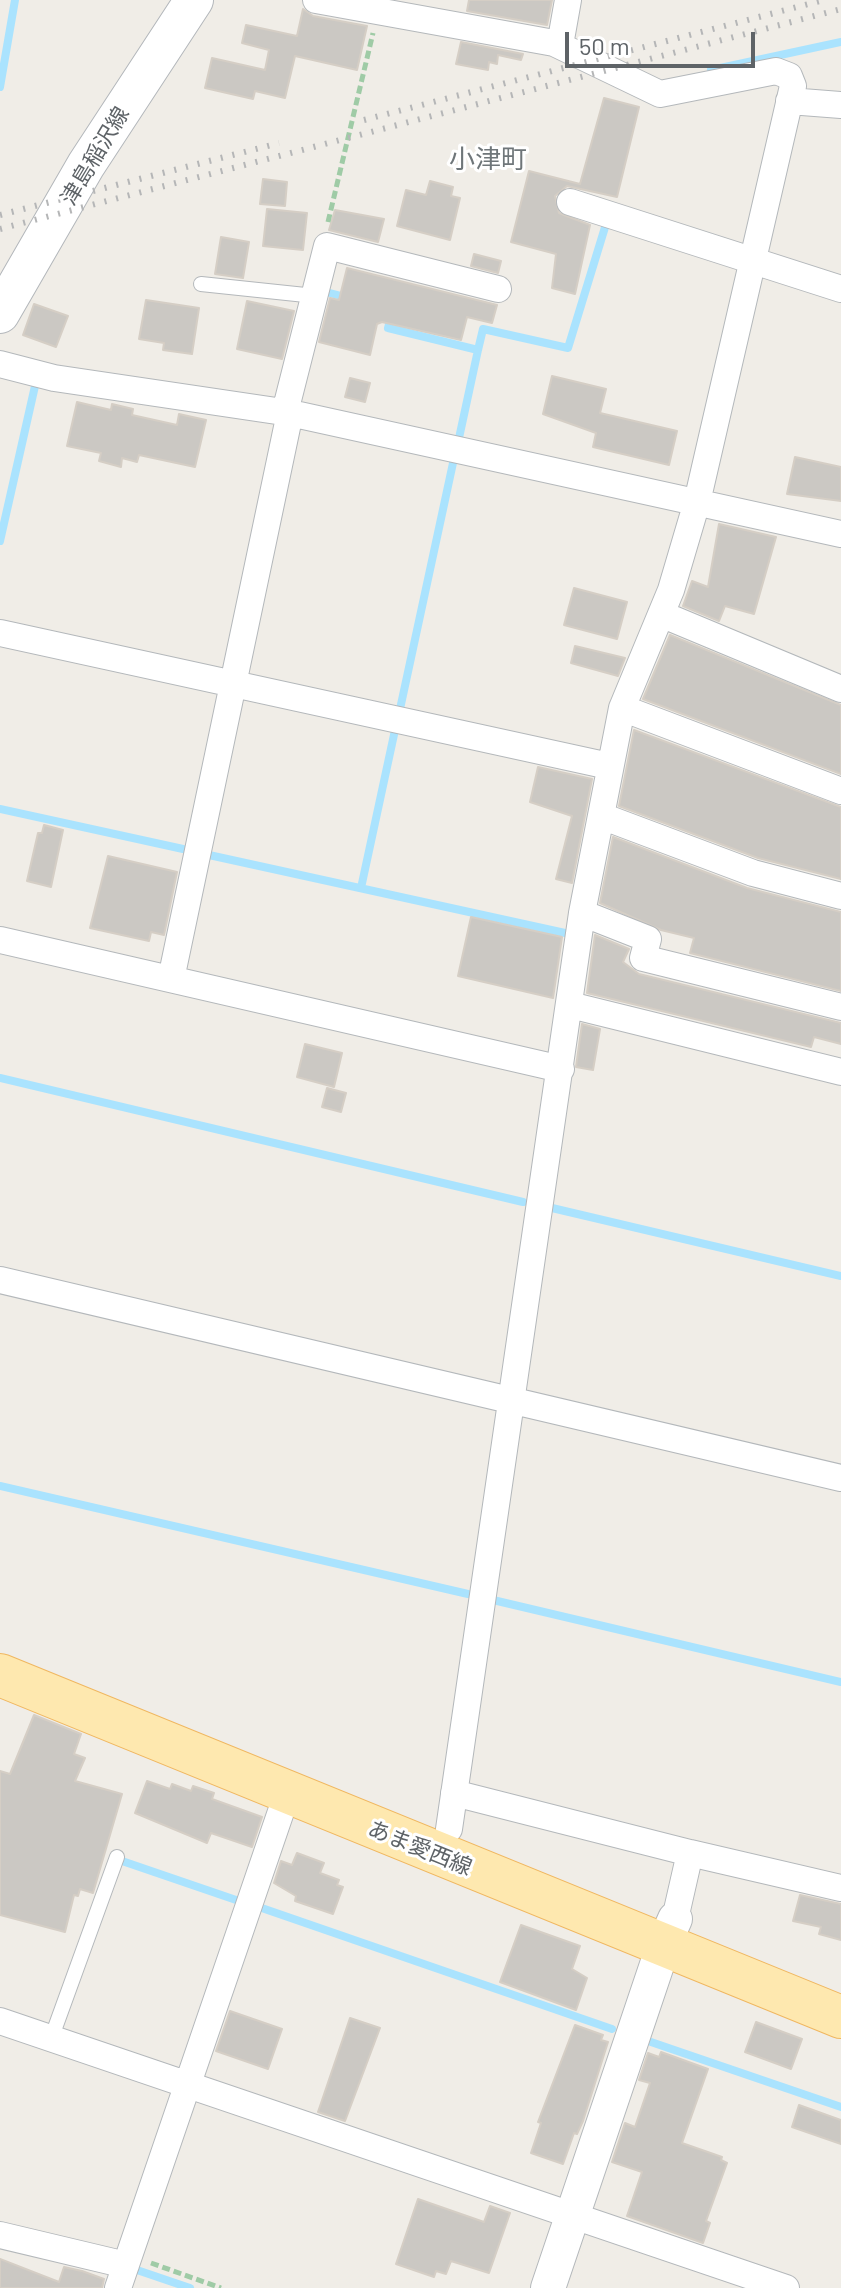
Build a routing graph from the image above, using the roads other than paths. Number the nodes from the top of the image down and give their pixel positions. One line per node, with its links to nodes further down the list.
1 (194, 0): 13 (main road, 津島稲沢線)
2 (316, 0): 4 (street)
3 (568, 0): 4 (street)
4 (560, 45): 5 (street)
5 (789, 101): 6 (street); 8 (street)
6 (841, 105)
7 (570, 202): 8 (street)
8 (752, 261): 11 (street); 16 (street)
9 (201, 284): 12 (lane)
10 (498, 289): 12 (street)
11 (841, 289)
12 (315, 296): 15 (street)
13 (0, 314)
14 (0, 364): 15 (street)
15 (288, 413): 16 (street); 20 (street)
16 (697, 502): 17 (street); 18 (street)
17 (841, 534)
18 (661, 614): 21 (street); 22 (street)
19 (0, 633): 20 (street)
20 (235, 684): 23 (street); 29 (street)
21 (841, 689)
22 (622, 708): 23 (street); 24 (street)
23 (609, 766): 25 (street)
24 (841, 791)
25 (604, 817): 26 (street); 27 (street)
26 (841, 896)
27 (582, 913): 30 (street); 31 (street)
28 (0, 940): 29 (street)
29 (171, 979): 32 (street)
30 (570, 1005): 32 (street); 33 (street)
31 (841, 1007)
32 (561, 1069): 35 (street)
33 (841, 1072)
34 (0, 1280): 35 (street)
35 (513, 1401): 36 (street); 40 (street)
36 (841, 1478)
37 (0, 1646): 40 (main road, あま愛西線)
38 (0, 1675): 39 (main road, あま愛西線)
39 (287, 1794): 44 (main road, あま愛西線); 49 (street)
40 (452, 1811): 41 (street); 44 (main road, あま愛西線)
41 (690, 1853): 43 (street); 44 (street)
42 (117, 1857): 48 (lane)
43 (841, 1888)
44 (669, 1932): 45 (main road, あま愛西線); 46 (main road, あま愛西線); 50 (street)
45 (841, 1986)
46 (841, 2017)
47 (0, 2021): 48 (street)
48 (51, 2039): 49 (street)
49 (187, 2087): 50 (street); 52 (street)
50 (573, 2215): 53 (street); 54 (street)
51 (0, 2235): 52 (street)
52 (124, 2269)
53 (548, 2288)
54 (786, 2288)

